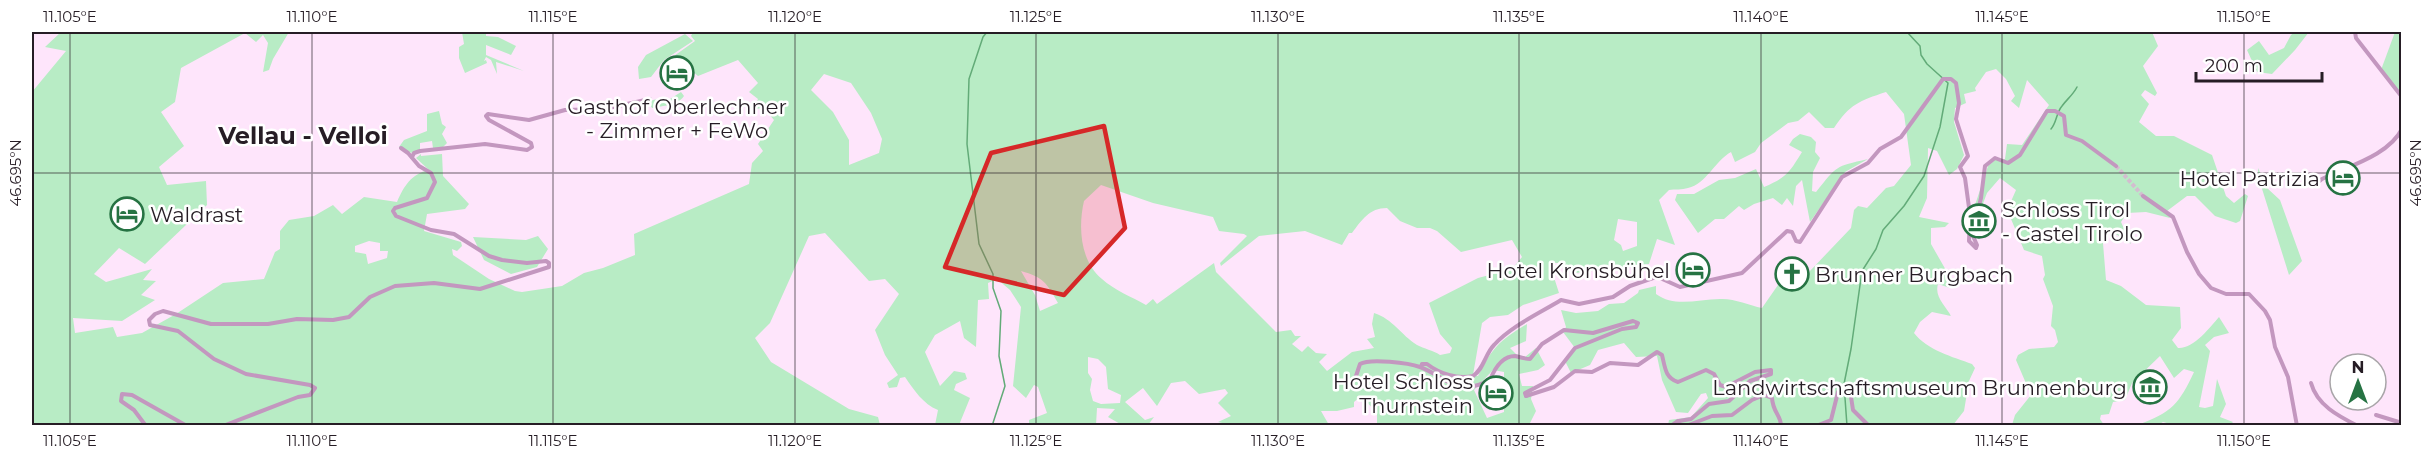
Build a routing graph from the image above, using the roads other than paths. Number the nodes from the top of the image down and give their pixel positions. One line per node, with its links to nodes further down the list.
1 (2355, 32): 2 (street)
2 (2402, 97)
3 (650, 99): 6 (street)
4 (2402, 129): 8 (street)
5 (401, 148): 6 (street)
6 (412, 158): 18 (street)
7 (2116, 166): 10 (street)
8 (2316, 184)
9 (2143, 196): 24 (street)
10 (1421, 368): 11 (street); 14 (street)
11 (1355, 379)
12 (2311, 383): 25 (street)
13 (2376, 415): 15 (street)
14 (1679, 423): 19 (street)
15 (2402, 423)
16 (146, 426): 17 (street)
17 (187, 426)
18 (223, 426)
19 (1671, 426)
20 (1686, 426): 21 (street)
21 (1781, 426)
22 (1816, 426): 23 (street)
23 (1869, 426)
24 (2297, 426)
25 (2358, 426)

